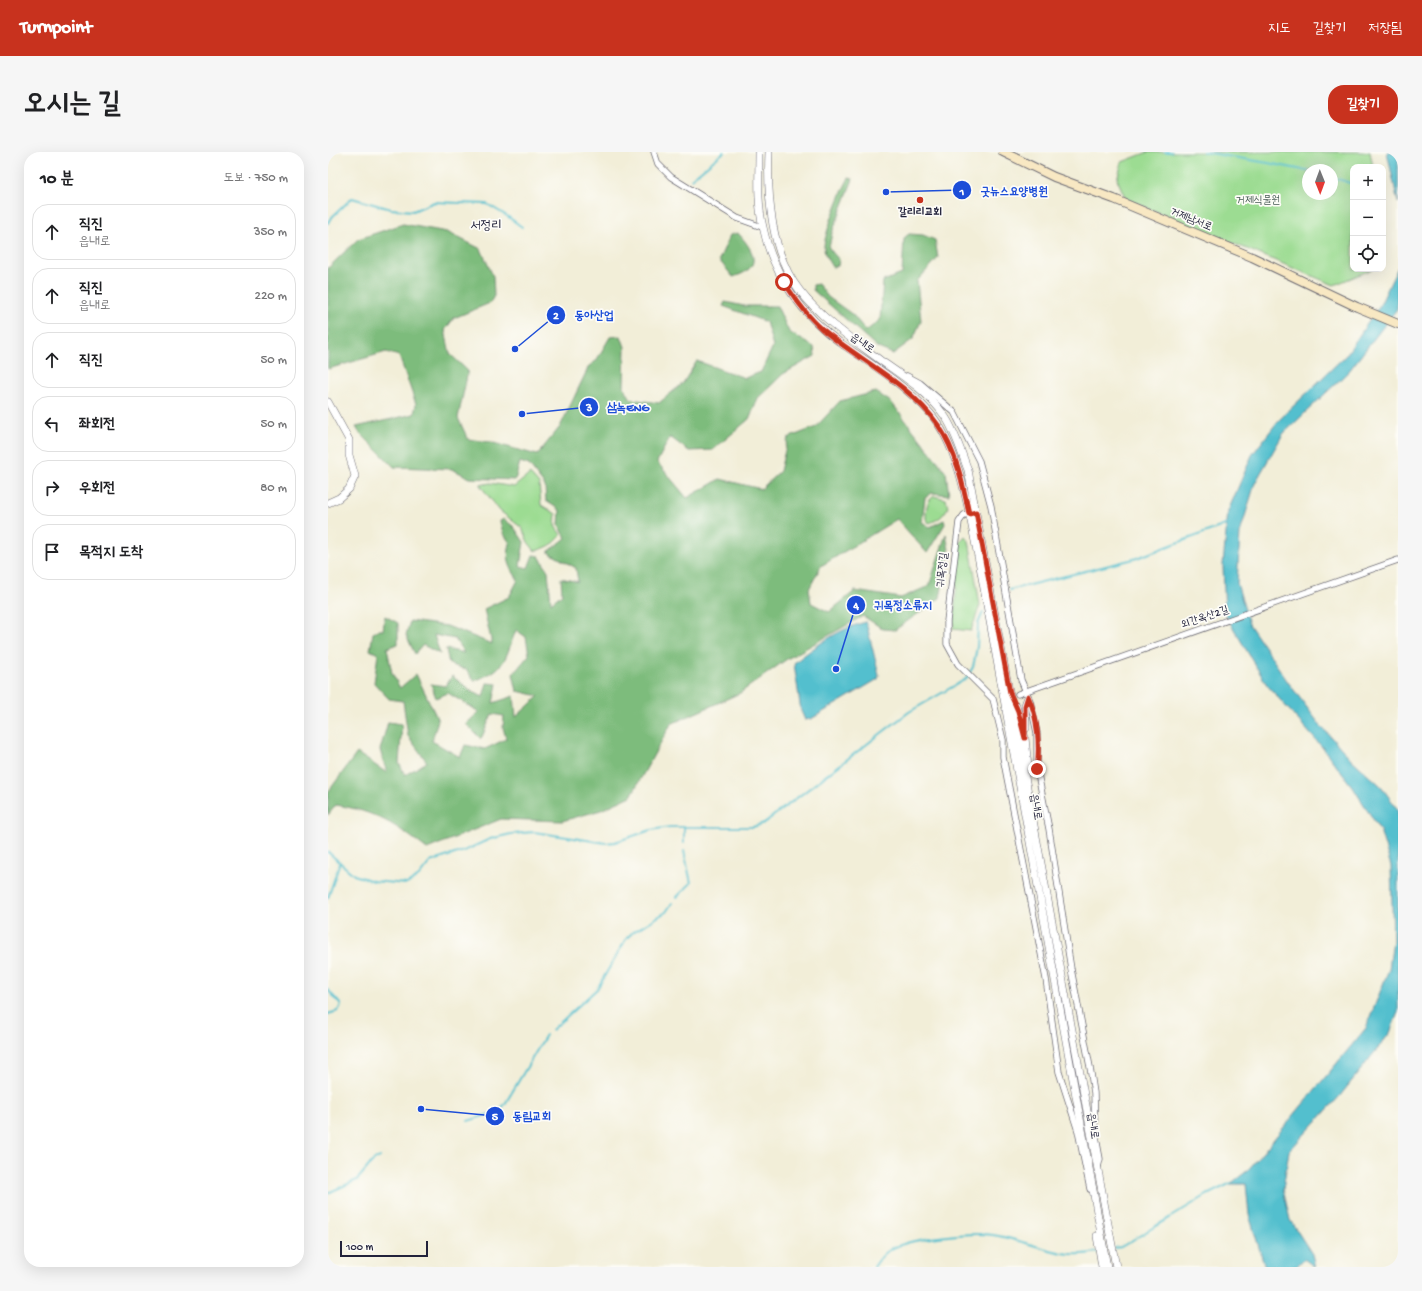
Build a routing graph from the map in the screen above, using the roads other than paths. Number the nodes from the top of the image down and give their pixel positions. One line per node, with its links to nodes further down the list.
1 (654, 152): 6 (street)
2 (760, 152): 6 (street, 읍내로)
3 (769, 152): 5 (street, 읍내로)
4 (1003, 152): 7 (main road, 거제남서로)
5 (773, 225): 6 (street); 8 (street, 읍내로)
6 (762, 227): 11 (street, 읍내로)
7 (1398, 324)
8 (887, 365): 11 (street, 읍내로); 14 (street)
9 (328, 402): 10 (street)
10 (328, 503)
11 (973, 513): 13 (street, 읍내로); 18 (street, 읍내로); 18 (street, 귀목정길)
12 (1398, 560): 14 (street, 외간옥산2길)
13 (1014, 693): 14 (street, 외간옥산2길); 15 (street); 16 (street, 읍내로)
14 (1026, 694): 15 (street); 17 (street)
15 (1025, 738): 16 (street)
16 (1026, 774): 17 (street, 읍내로)
17 (1098, 1167): 21 (street, 읍내로)
18 (1094, 1200): 19 (street); 20 (street, 읍내로)
19 (1102, 1267)
20 (1107, 1267)
21 (1116, 1267)

